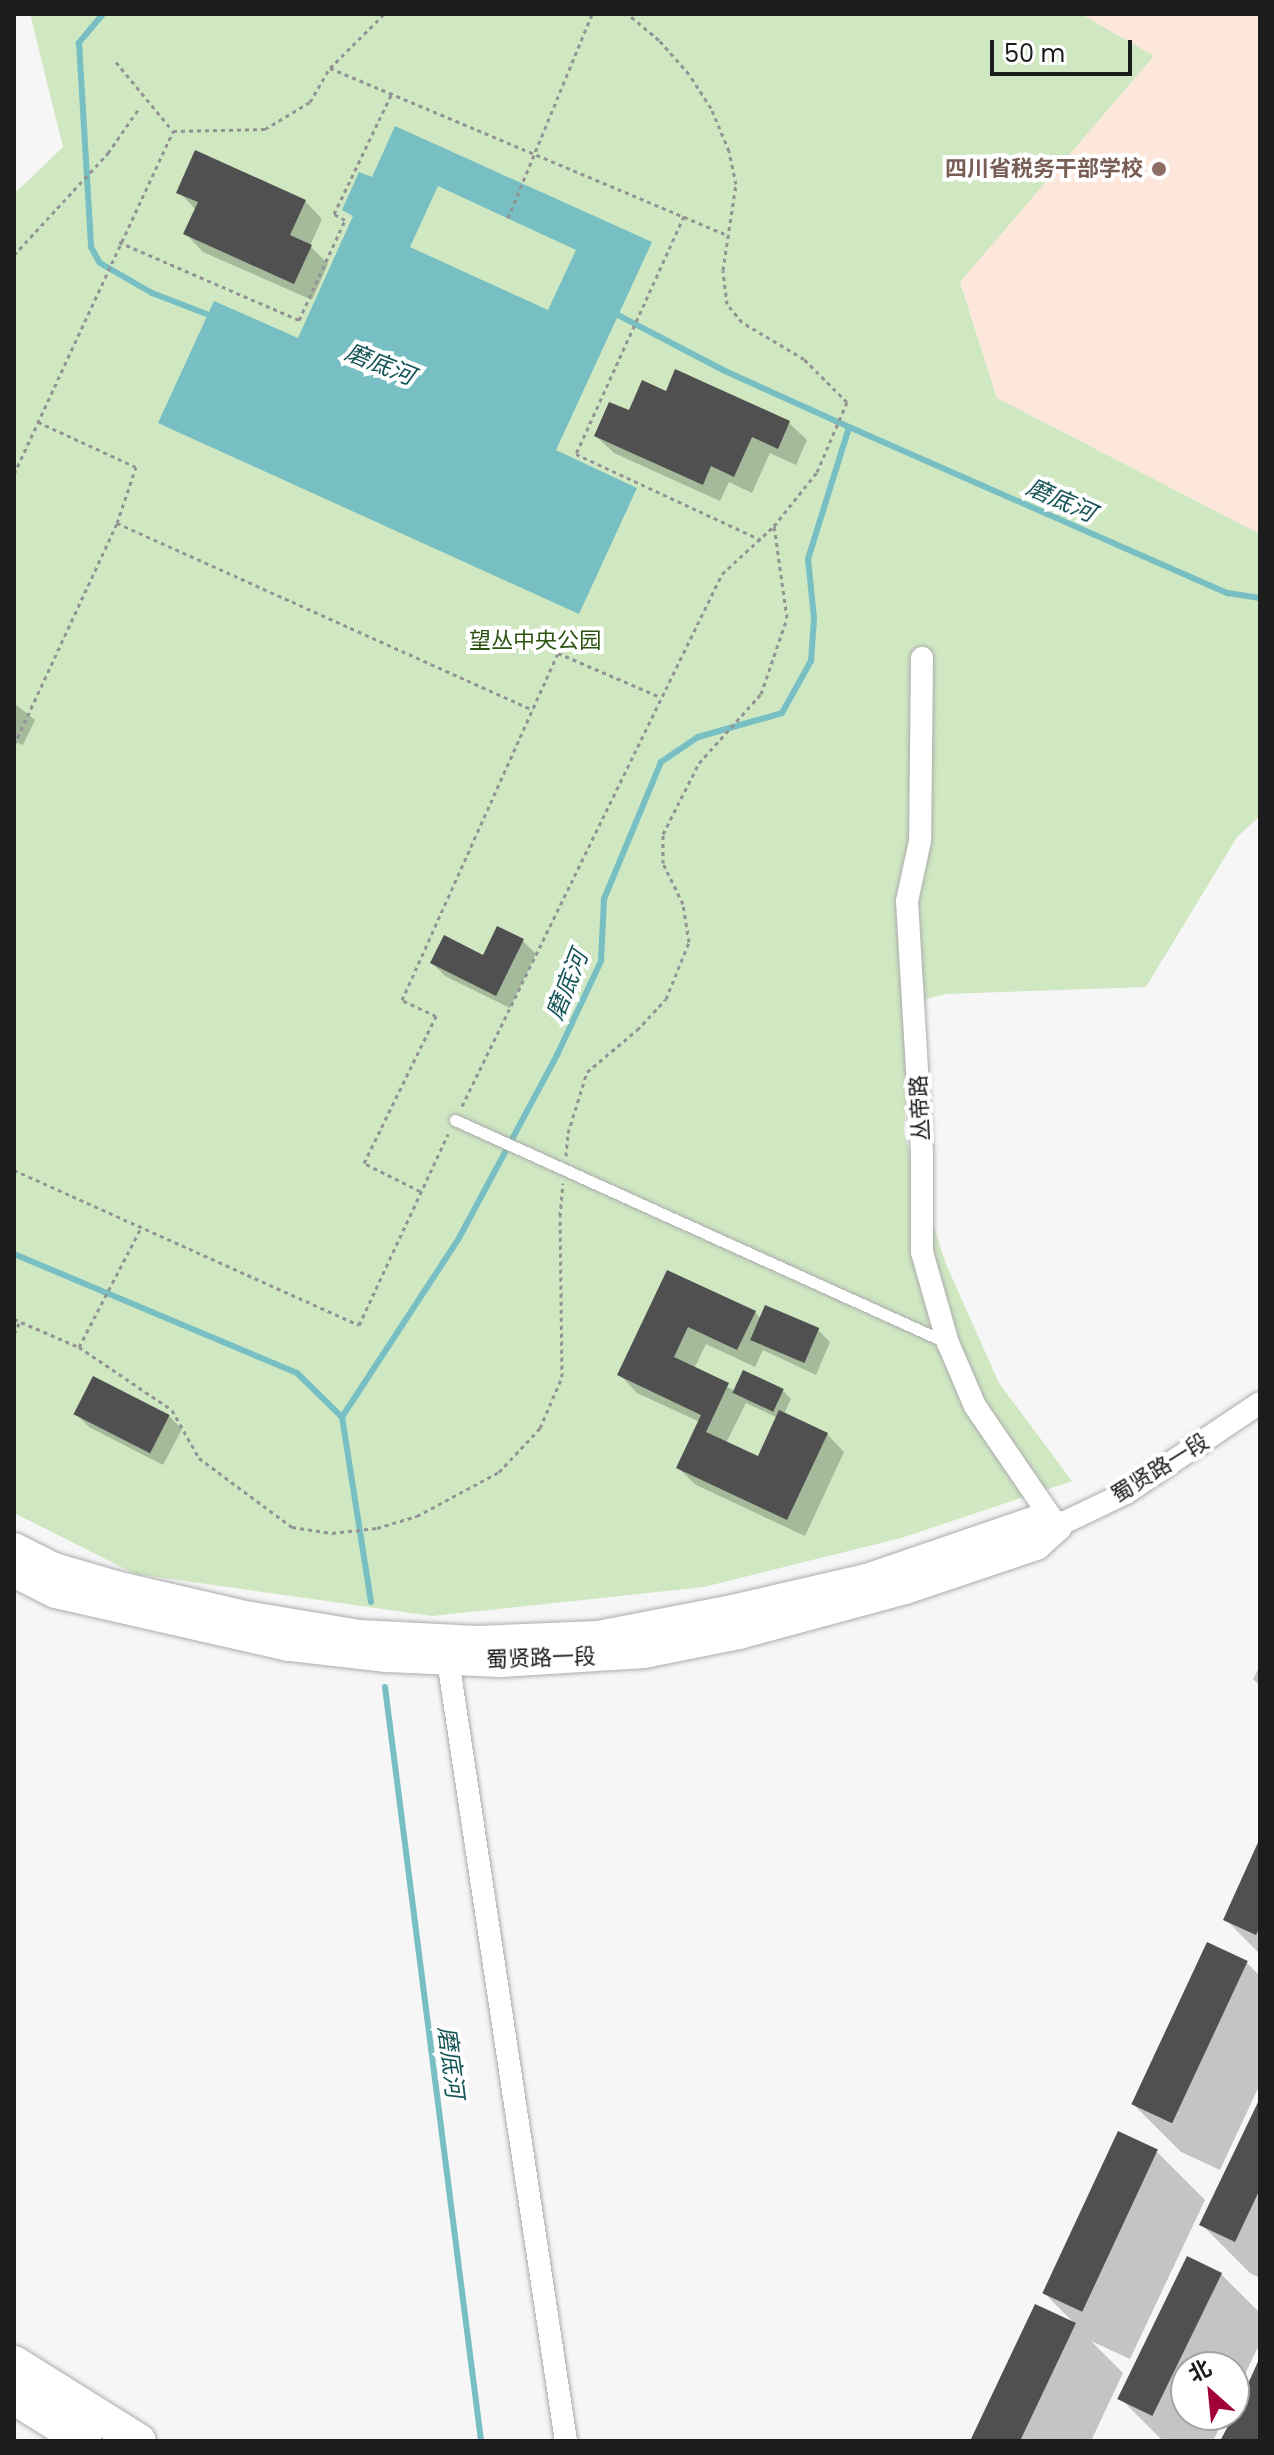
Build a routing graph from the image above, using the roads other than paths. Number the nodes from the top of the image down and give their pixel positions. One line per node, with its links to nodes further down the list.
1 (922, 658): 3 (street, 丛帝路)
2 (455, 1120): 3 (lane)
3 (948, 1343): 5 (street, 丛帝路)
4 (1260, 1403): 5 (street, 蜀贤路一段)
5 (1057, 1526): 6 (street, 蜀贤路一段); 8 (street, 蜀贤路一段)
6 (14, 1548)
7 (14, 1572): 8 (street, 蜀贤路一段)
8 (448, 1660): 13 (street)
9 (14, 2363): 12 (main road)
10 (14, 2397): 11 (main road)
11 (84, 2441)
12 (139, 2441)
13 (566, 2441)

